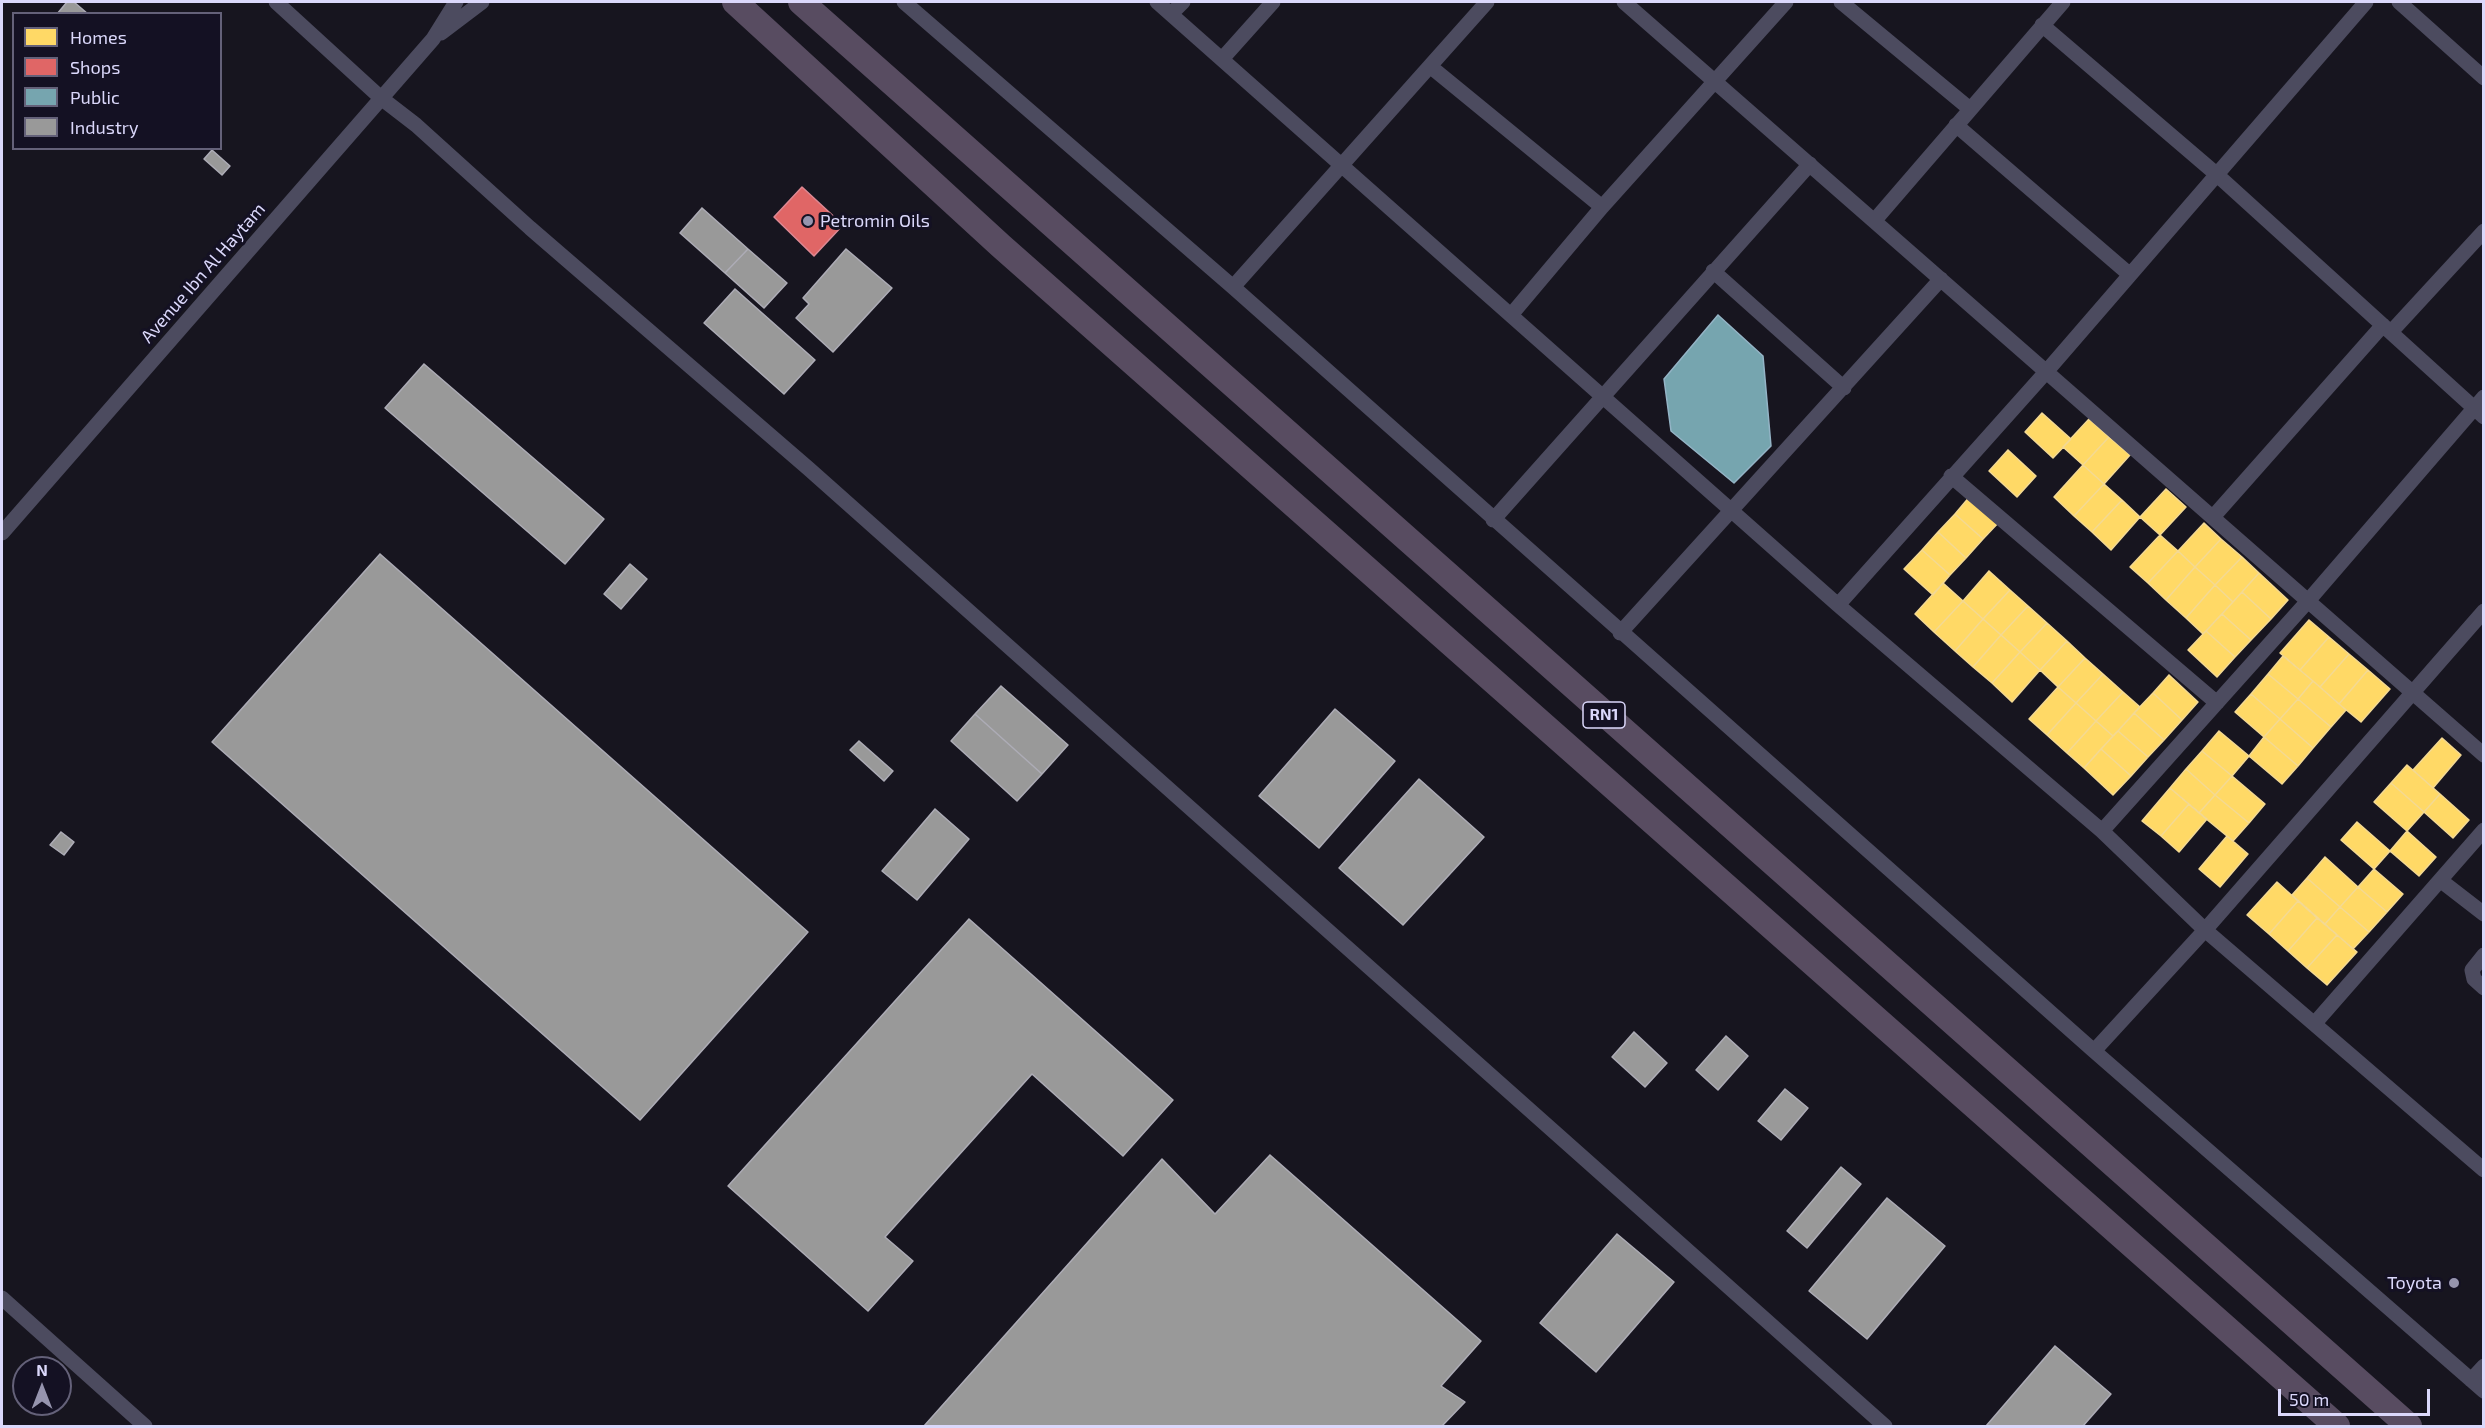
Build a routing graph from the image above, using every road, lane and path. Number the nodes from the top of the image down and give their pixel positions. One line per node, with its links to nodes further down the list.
1 (276, 2): 26 (street)
2 (456, 2): 21 (street, Avenue Ibn Al Haytam)
3 (482, 2): 21 (street, Avenue Ibn Al Haytam)
4 (719, 2): 19 (highway)
5 (735, 2): 19 (highway, RN1)
6 (801, 2): 74 (highway, RN1)
7 (904, 2): 38 (street)
8 (1158, 2): 18 (street)
9 (1182, 2): 18 (street)
10 (1273, 2): 22 (street)
11 (1487, 2): 23 (street)
12 (1624, 2): 25 (street)
13 (1786, 2): 25 (street)
14 (1841, 2): 27 (street)
15 (2063, 2): 20 (street)
16 (2366, 2): 31 (street)
17 (2399, 2): 24 (street)
18 (1172, 14): 22 (street)
19 (753, 20): 73 (highway, RN1)
20 (2042, 25): 27 (street); 31 (street)
21 (433, 39): 26 (street, Avenue Ibn Al Haytam)
22 (1222, 59): 30 (street)
23 (1431, 67): 30 (street); 32 (street)
24 (2484, 78)
25 (1716, 81): 29 (street); 32 (street)
26 (381, 98): 49 (street, Avenue Ibn Al Haytam); 72 (street)
27 (1970, 109): 28 (street)
28 (1956, 125): 33 (street); 36 (street)
29 (1810, 164): 33 (street); 35 (street)
30 (1342, 165): 38 (street); 39 (street)
31 (2214, 173): 36 (street); 40 (street)
32 (1602, 207): 39 (street)
33 (1875, 220): 37 (street)
34 (2484, 231): 40 (street)
35 (1713, 271): 42 (street); 43 (street)
36 (2129, 274): 41 (street)
37 (1941, 279): 41 (street); 42 (street)
38 (1233, 287): 48 (street)
39 (1512, 315): 43 (street)
40 (2387, 328): 44 (street); 47 (street)
41 (2046, 372): 45 (street); 47 (street)
42 (1844, 388): 46 (street)
43 (1604, 395): 46 (street); 48 (street)
44 (2480, 407): 50 (street)
45 (1951, 476): 51 (street); 55 (street)
46 (1732, 510): 51 (street); 53 (street)
47 (2213, 517): 50 (street)
48 (1493, 520): 53 (street)
49 (2, 533)
50 (2308, 601): 54 (street); 55 (street)
51 (1838, 605): 58 (street)
52 (2484, 611): 54 (street)
53 (1620, 633): 65 (street)
54 (2414, 692): 56 (street); 61 (street)
55 (2217, 703): 58 (street)
56 (2484, 755)
57 (2484, 830): 59 (street)
58 (2102, 831): 61 (street)
59 (2440, 880): 60 (street); 64 (street)
60 (2484, 914)
61 (2205, 930): 64 (street); 65 (street)
62 (2484, 955): 63 (street)
63 (2484, 988)
64 (2315, 1023): 66 (street)
65 (2094, 1051): 69 (street)
66 (2484, 1170)
67 (2, 1299): 71 (street)
68 (2484, 1366): 69 (street)
69 (2471, 1380): 70 (street)
70 (2484, 1390)
71 (146, 1426)
72 (1885, 1426)
73 (2337, 1426)
74 (2409, 1426)

